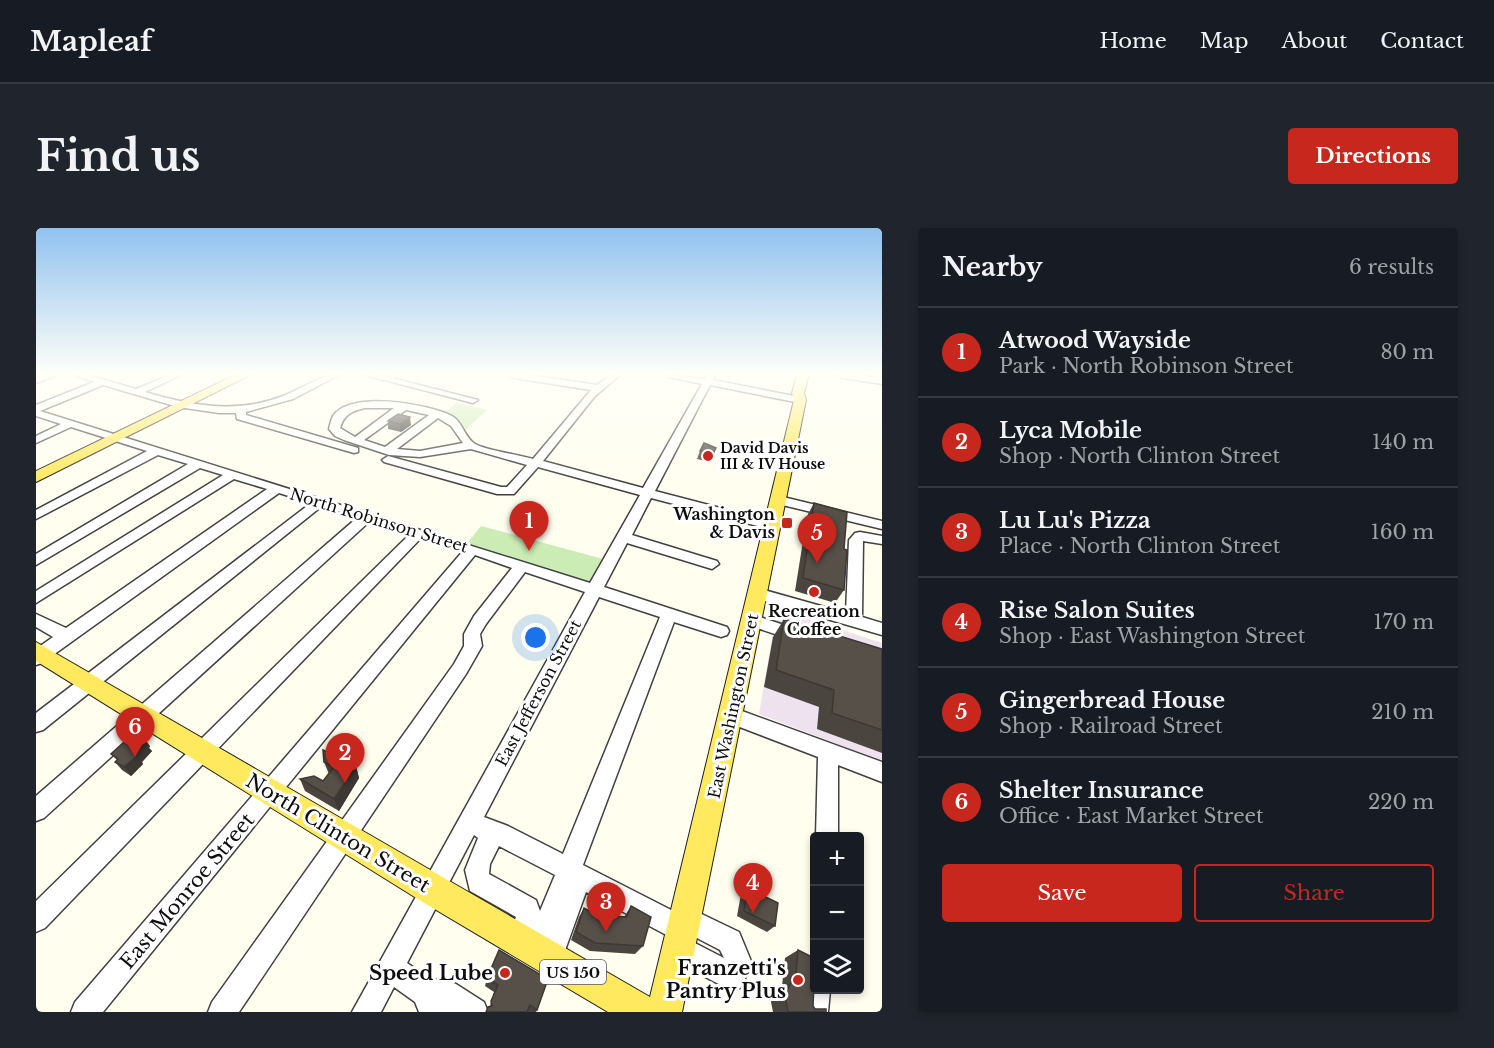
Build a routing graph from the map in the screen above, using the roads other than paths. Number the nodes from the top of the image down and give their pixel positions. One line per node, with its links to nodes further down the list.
1 (38, 412): 11 (street, North Robinson Street)
2 (170, 412): 12 (main road)
3 (241, 412): 19 (street)
4 (346, 412): 14 (street)
5 (396, 412): 14 (street)
6 (426, 412): 10 (street)
7 (579, 412): 19 (street)
8 (691, 412): 23 (street, East Jefferson Street)
9 (798, 412): 24 (main road, East Washington Street)
10 (436, 414): 15 (street); 17 (street)
11 (72, 423): 12 (street, North Robinson Street); 13 (street)
12 (118, 437): 16 (street, North Robinson Street); 21 (main road)
13 (36, 440)
14 (357, 441): 17 (street)
15 (467, 442): 17 (street); 19 (street)
16 (158, 450): 18 (street, North Robinson Street); 26 (street)
17 (388, 450)
18 (199, 463): 20 (street, North Robinson Street); 34 (street)
19 (534, 463): 23 (street)
20 (233, 474): 22 (street, North Robinson Street); 39 (street)
21 (36, 477)
22 (277, 488): 25 (street, North Robinson Street); 46 (street)
23 (647, 492): 29 (street); 31 (street, East Jefferson Street)
24 (779, 500): 28 (street); 29 (main road, East Washington Street)
25 (321, 501): 27 (street, North Robinson Street); 49 (street)
26 (36, 515)
27 (368, 516): 30 (street, North Robinson Street); 51 (street)
28 (882, 525)
29 (773, 526): 38 (main road, East Washington Street)
30 (419, 532): 33 (street, North Robinson Street); 53 (street)
31 (623, 537): 35 (street); 37 (street, East Jefferson Street)
32 (882, 540): 43 (street)
33 (473, 549): 36 (street, North Robinson Street); 56 (street, East Monroe Street)
34 (36, 560)
35 (712, 564)
36 (521, 566): 37 (street, North Robinson Street); 61 (street)
37 (593, 590): 40 (street, North Robinson Street); 58 (street, East Jefferson Street)
38 (757, 593): 42 (main road, East Washington Street); 43 (street)
39 (36, 598)
40 (669, 614): 45 (street, North Robinson Street); 62 (street)
41 (36, 620): 46 (street)
42 (751, 620): 47 (street); 50 (main road, East Washington Street)
43 (854, 621): 44 (street)
44 (882, 629)
45 (722, 631)
46 (66, 636): 48 (street)
47 (815, 641)
48 (38, 654): 49 (main road, North Clinton Street / US 150)
49 (88, 683): 51 (main road, North Clinton Street / US 150); 52 (street)
50 (731, 714): 54 (street); 65 (main road, East Washington Street)
51 (143, 715): 53 (main road, North Clinton Street / US 150); 57 (street)
52 (36, 724)
53 (202, 751): 56 (main road, North Clinton Street / US 150); 64 (street)
54 (828, 752): 55 (street); 59 (street)
55 (882, 772)
56 (270, 792): 61 (main road, North Clinton Street / US 150); 70 (street, East Monroe Street)
57 (36, 810)
58 (469, 821): 60 (street); 63 (street, East Jefferson Street)
59 (827, 832)
60 (493, 834): 62 (street); 66 (street)
61 (342, 836): 63 (main road, North Clinton Street / US 150); 71 (street)
62 (574, 874): 65 (street); 66 (street)
63 (432, 890): 66 (main road, North Clinton Street / US 150); 67 (street, East Jefferson Street)
64 (36, 919)
65 (682, 933): 75 (main road, East Washington Street)
66 (535, 950): 74 (main road, North Clinton Street / US 150)
67 (390, 967): 69 (street); 72 (street, East Jefferson Street)
68 (816, 994): 76 (street)
69 (430, 1002): 73 (street)
70 (85, 1012)
71 (222, 1012)
72 (366, 1012)
73 (474, 1012)
74 (642, 1012)
75 (664, 1012)
76 (814, 1012)

